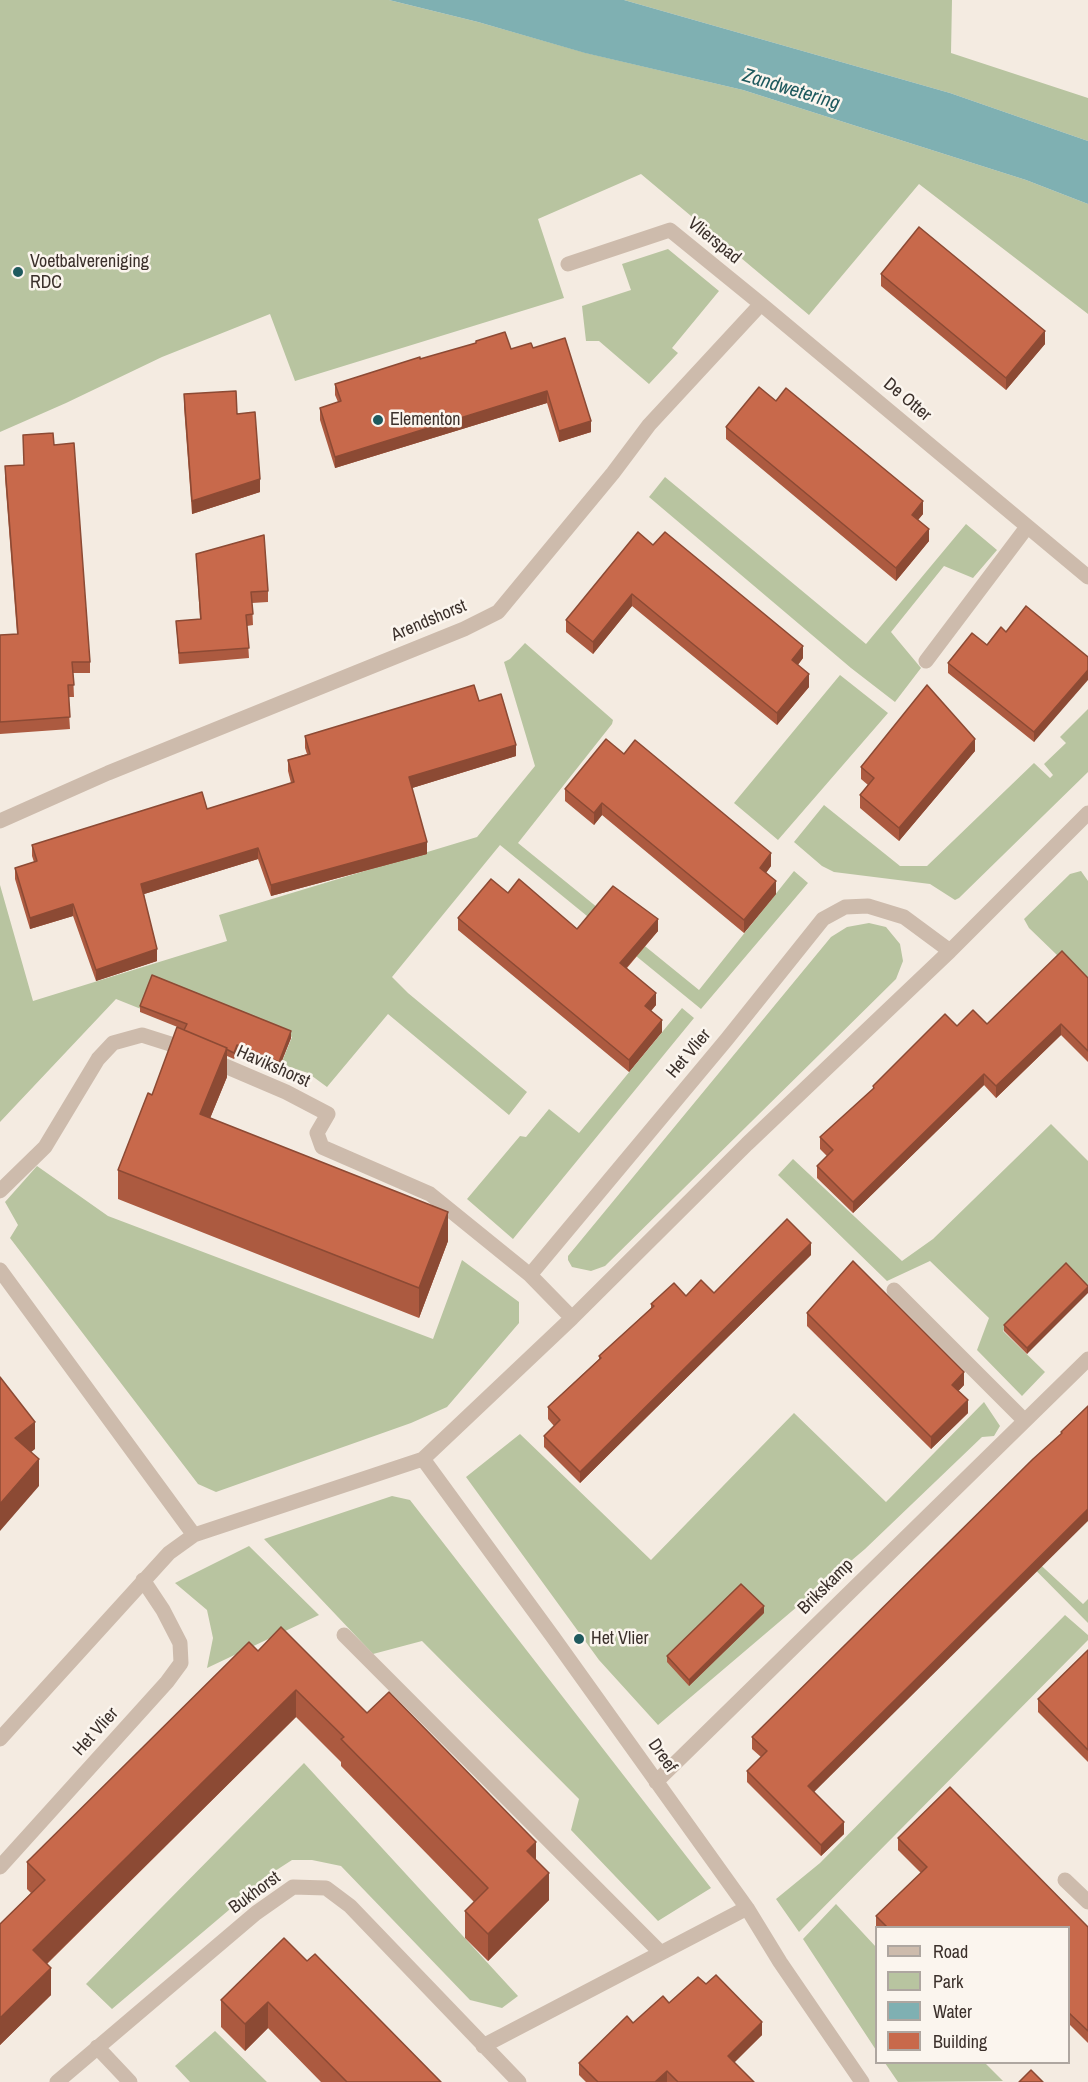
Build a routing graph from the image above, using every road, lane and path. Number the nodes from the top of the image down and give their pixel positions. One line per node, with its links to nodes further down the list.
1 (568, 264): 2 (street, Vlierspad)
2 (761, 304): 3 (street, De Otter); 7 (street, Arendshorst)
3 (1028, 527): 4 (street, De Otter); 5 (street)
4 (1088, 577)
5 (926, 661)
6 (1086, 819): 8 (street)
7 (0, 820)
8 (950, 951): 11 (street, Het Vlier); 13 (street)
9 (0, 1191): 11 (street, Havikshorst)
10 (0, 1270): 17 (street)
11 (530, 1275): 13 (street)
12 (894, 1290): 15 (street)
13 (572, 1318): 16 (street)
14 (1088, 1359): 15 (street, Brikskamp)
15 (1024, 1420): 21 (street, Brikskamp)
16 (423, 1459): 17 (street); 21 (street, Dreef)
17 (194, 1535): 18 (street)
18 (143, 1580): 20 (street); 22 (street, Het Vlier)
19 (344, 1635): 26 (street)
20 (0, 1739)
21 (656, 1782): 25 (street, Dreef)
22 (0, 1867)
23 (1065, 1880): 24 (street)
24 (1088, 1902)
25 (747, 1908): 26 (street); 32 (street, Dreef)
26 (662, 1953): 27 (street)
27 (483, 2046): 28 (street, Bukhorst); 31 (street, Bukhorst)
28 (97, 2047): 29 (street, Bukhorst); 30 (street)
29 (57, 2082)
30 (130, 2082)
31 (519, 2082)
32 (862, 2082)

